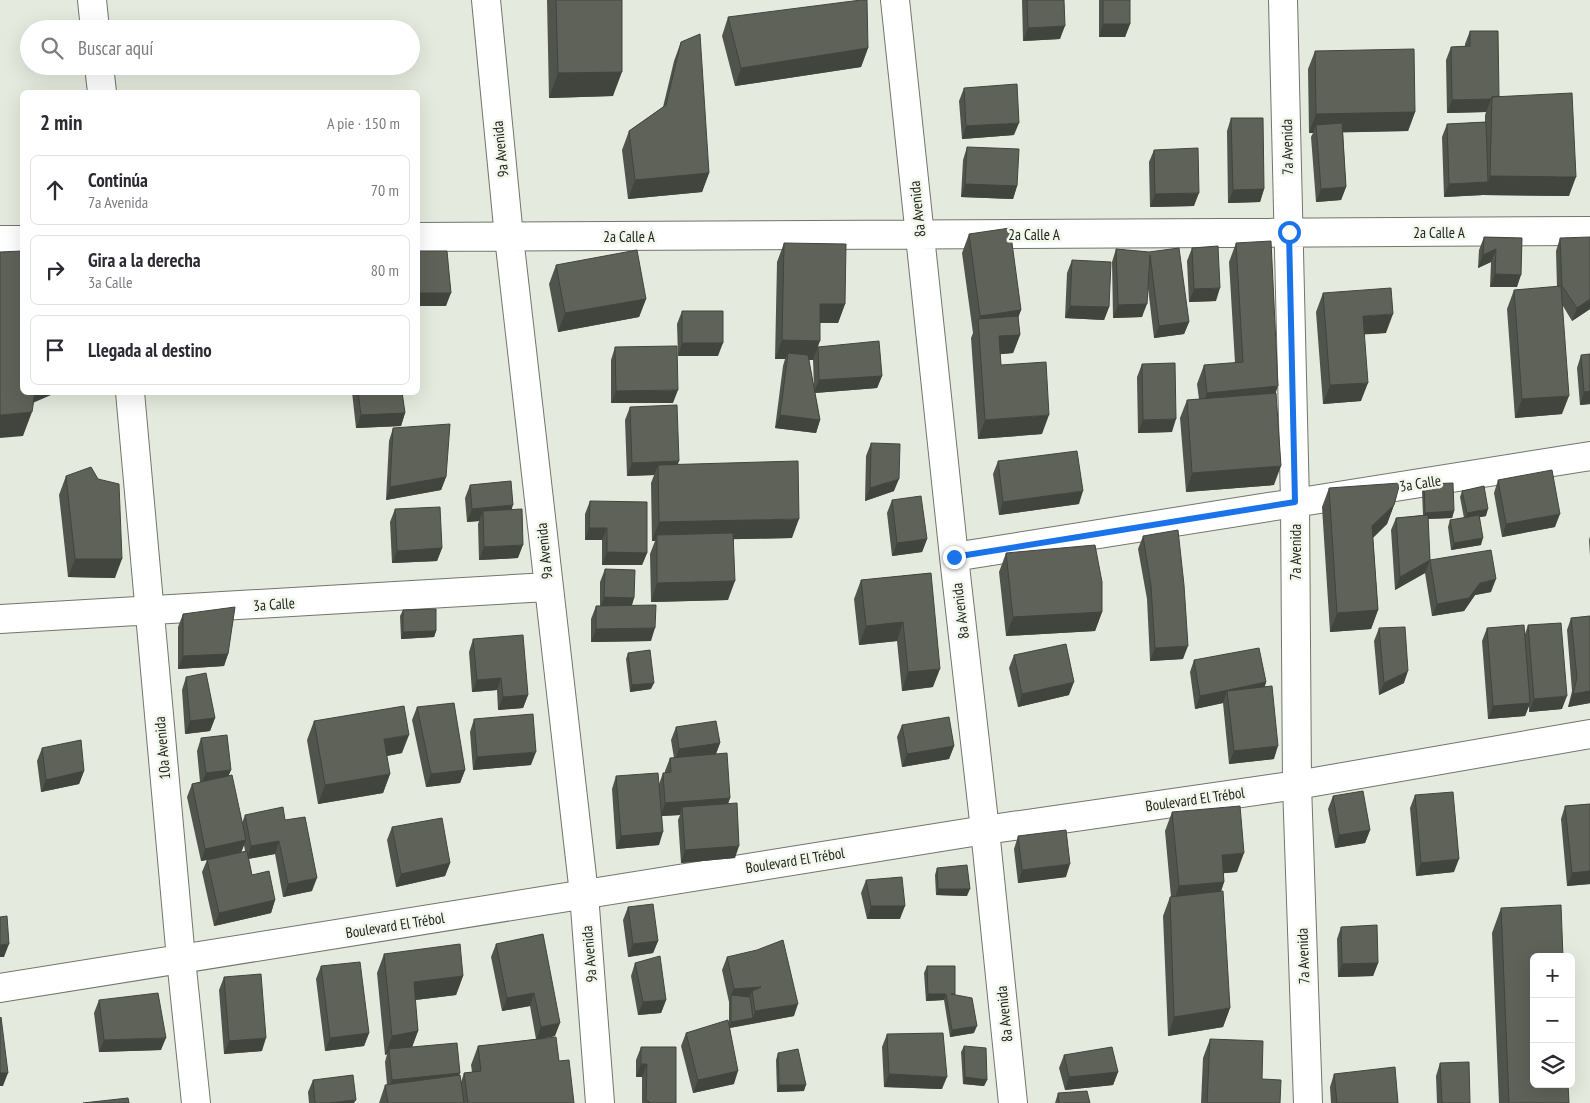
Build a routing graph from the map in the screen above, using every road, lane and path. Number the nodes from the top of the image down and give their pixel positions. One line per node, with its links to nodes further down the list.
1 (92, 0): 5 (street)
2 (486, 0): 11 (street, 9a Avenida)
3 (895, 0): 10 (street, 8a Avenida)
4 (1283, 0): 9 (street, 7a Avenida)
5 (94, 20)
6 (100, 75): 7 (street)
7 (102, 90)
8 (1590, 231): 9 (street, 2a Calle A)
9 (1289, 232): 10 (street, 2a Calle A); 17 (street, 7a Avenida)
10 (920, 235): 11 (street, 2a Calle A); 18 (street, 8a Avenida)
11 (509, 237): 12 (street, 2a Calle A); 19 (street, 9a Avenida)
12 (420, 238)
13 (0, 240): 14 (street)
14 (20, 240)
15 (130, 395): 20 (street, 10a Avenida)
16 (1590, 456): 17 (street, 3a Calle)
17 (1295, 502): 18 (street, 3a Calle); 23 (street, 7a Avenida)
18 (954, 557): 24 (street, 8a Avenida)
19 (548, 587): 20 (street, 3a Calle); 25 (street, 9a Avenida)
20 (149, 612): 21 (street, 3a Calle); 26 (street, 10a Avenida)
21 (0, 619)
22 (1590, 734): 23 (street, Boulevard El Trébol)
23 (1297, 785): 24 (street, Boulevard El Trébol); 31 (street, 7a Avenida)
24 (985, 830): 25 (street, Boulevard El Trébol); 30 (street, 8a Avenida)
25 (584, 894): 26 (street, Boulevard El Trébol); 29 (street, 9a Avenida)
26 (181, 959): 27 (street, Boulevard El Trébol); 28 (street, 10a Avenida)
27 (0, 988)
28 (196, 1103)
29 (600, 1103)
30 (1013, 1103)
31 (1308, 1103)

